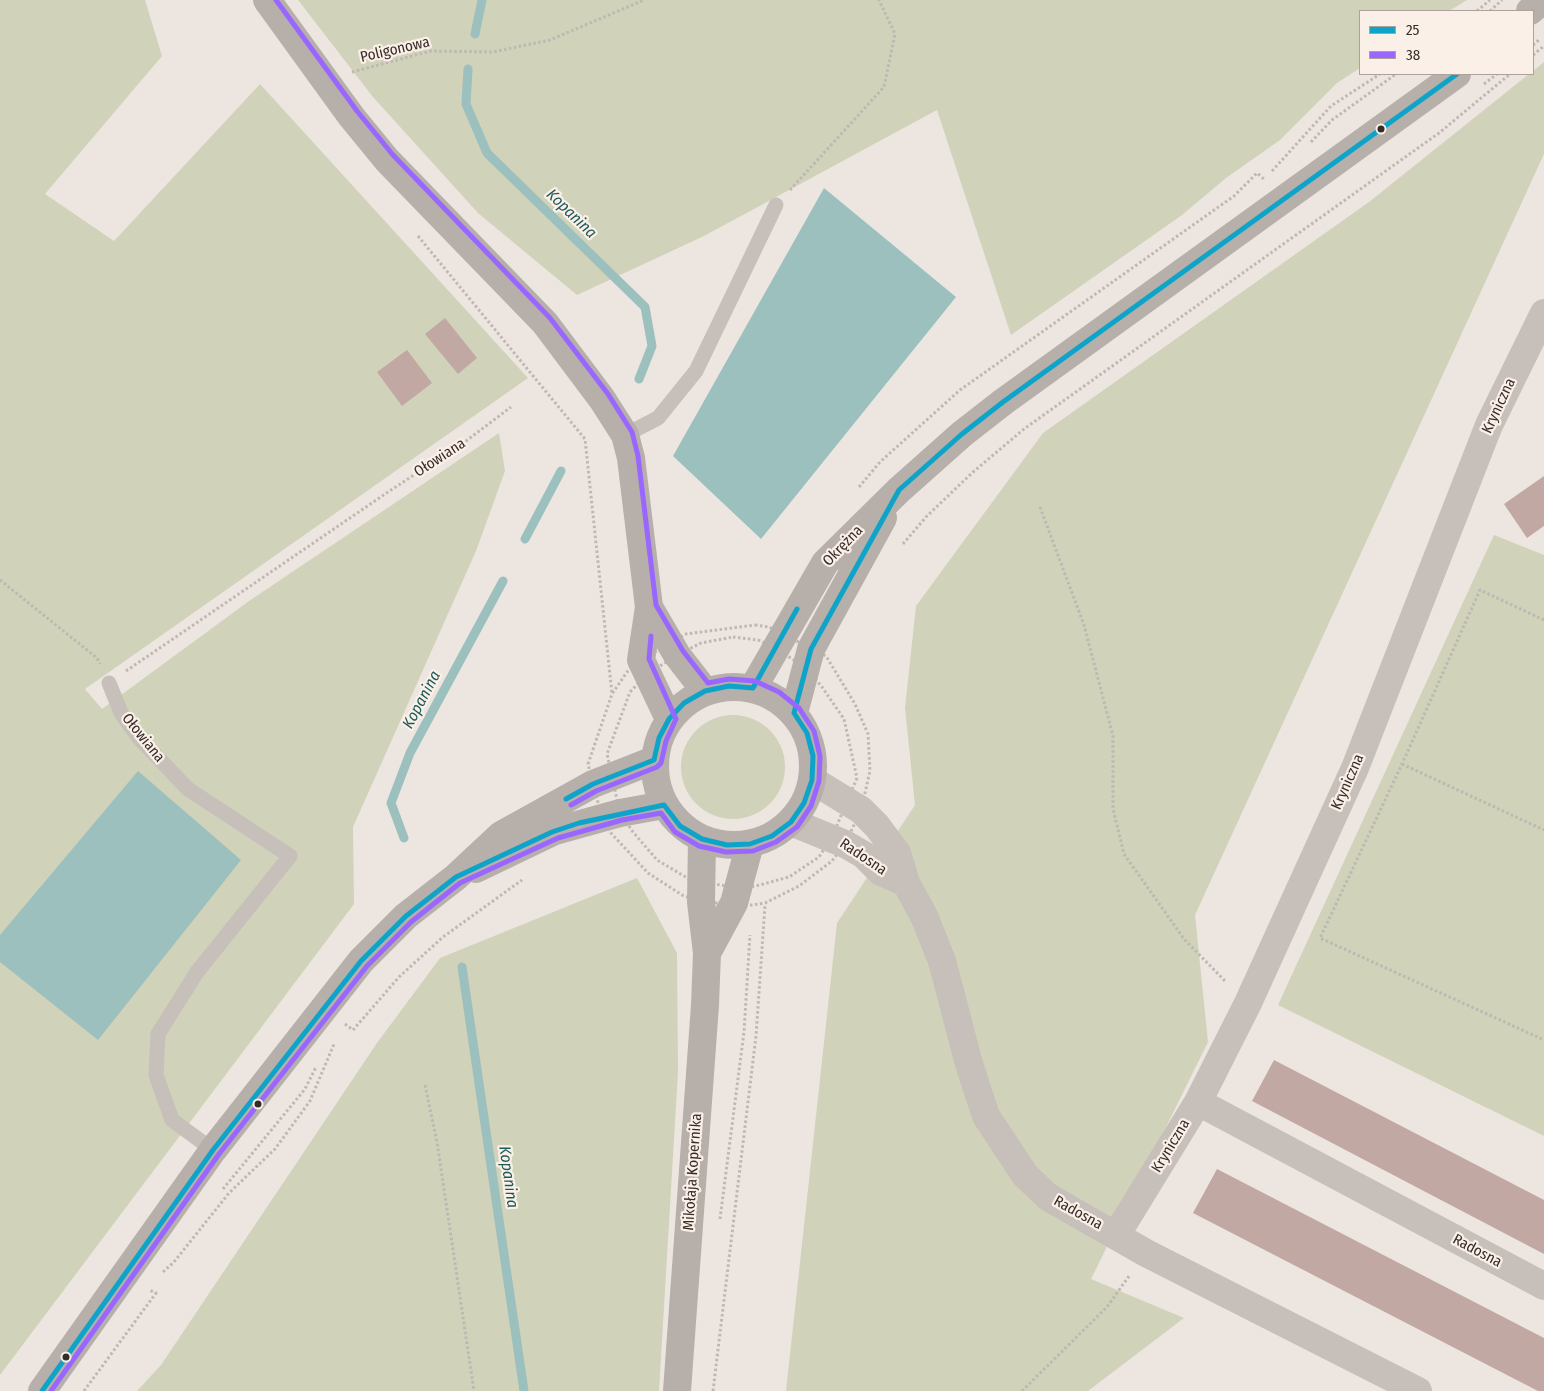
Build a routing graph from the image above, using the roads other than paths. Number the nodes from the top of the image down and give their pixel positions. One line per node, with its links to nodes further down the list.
1 (267, 0): 7 (street)
2 (1543, 0): 3 (street)
3 (1531, 10)
4 (1456, 75): 8 (street, Okrężna)
5 (776, 206): 7 (lane)
6 (1544, 313): 24 (street, Kryniczna)
7 (625, 435): 9 (street)
8 (898, 490): 11 (street, Okrężna); 13 (street, Okrężna)
9 (649, 607): 12 (street); 14 (street)
10 (109, 683): 25 (lane, Ołowiana)
11 (753, 688): 12 (street); 13 (street)
12 (705, 691): 14 (street)
13 (794, 713): 16 (street)
14 (669, 719): 15 (street)
15 (654, 760): 17 (street); 21 (street)
16 (812, 780): 18 (street); 22 (street, Radosna)
17 (664, 805): 19 (street); 21 (street)
18 (791, 822): 20 (street); 22 (street, Radosna)
19 (702, 839): 20 (street); 23 (street, Mikołaja Kopernika)
20 (750, 844): 23 (street, Mikołaja Kopernika)
21 (456, 877): 25 (street)
22 (906, 883): 26 (street, Radosna)
23 (707, 953): 29 (street, Mikołaja Kopernika)
24 (1198, 1102): 26 (street, Kryniczna); 27 (street, Radosna)
25 (213, 1150): 28 (street)
26 (1117, 1234): 30 (street, Radosna)
27 (1544, 1286)
28 (42, 1391)
29 (677, 1391)
30 (1418, 1391)

